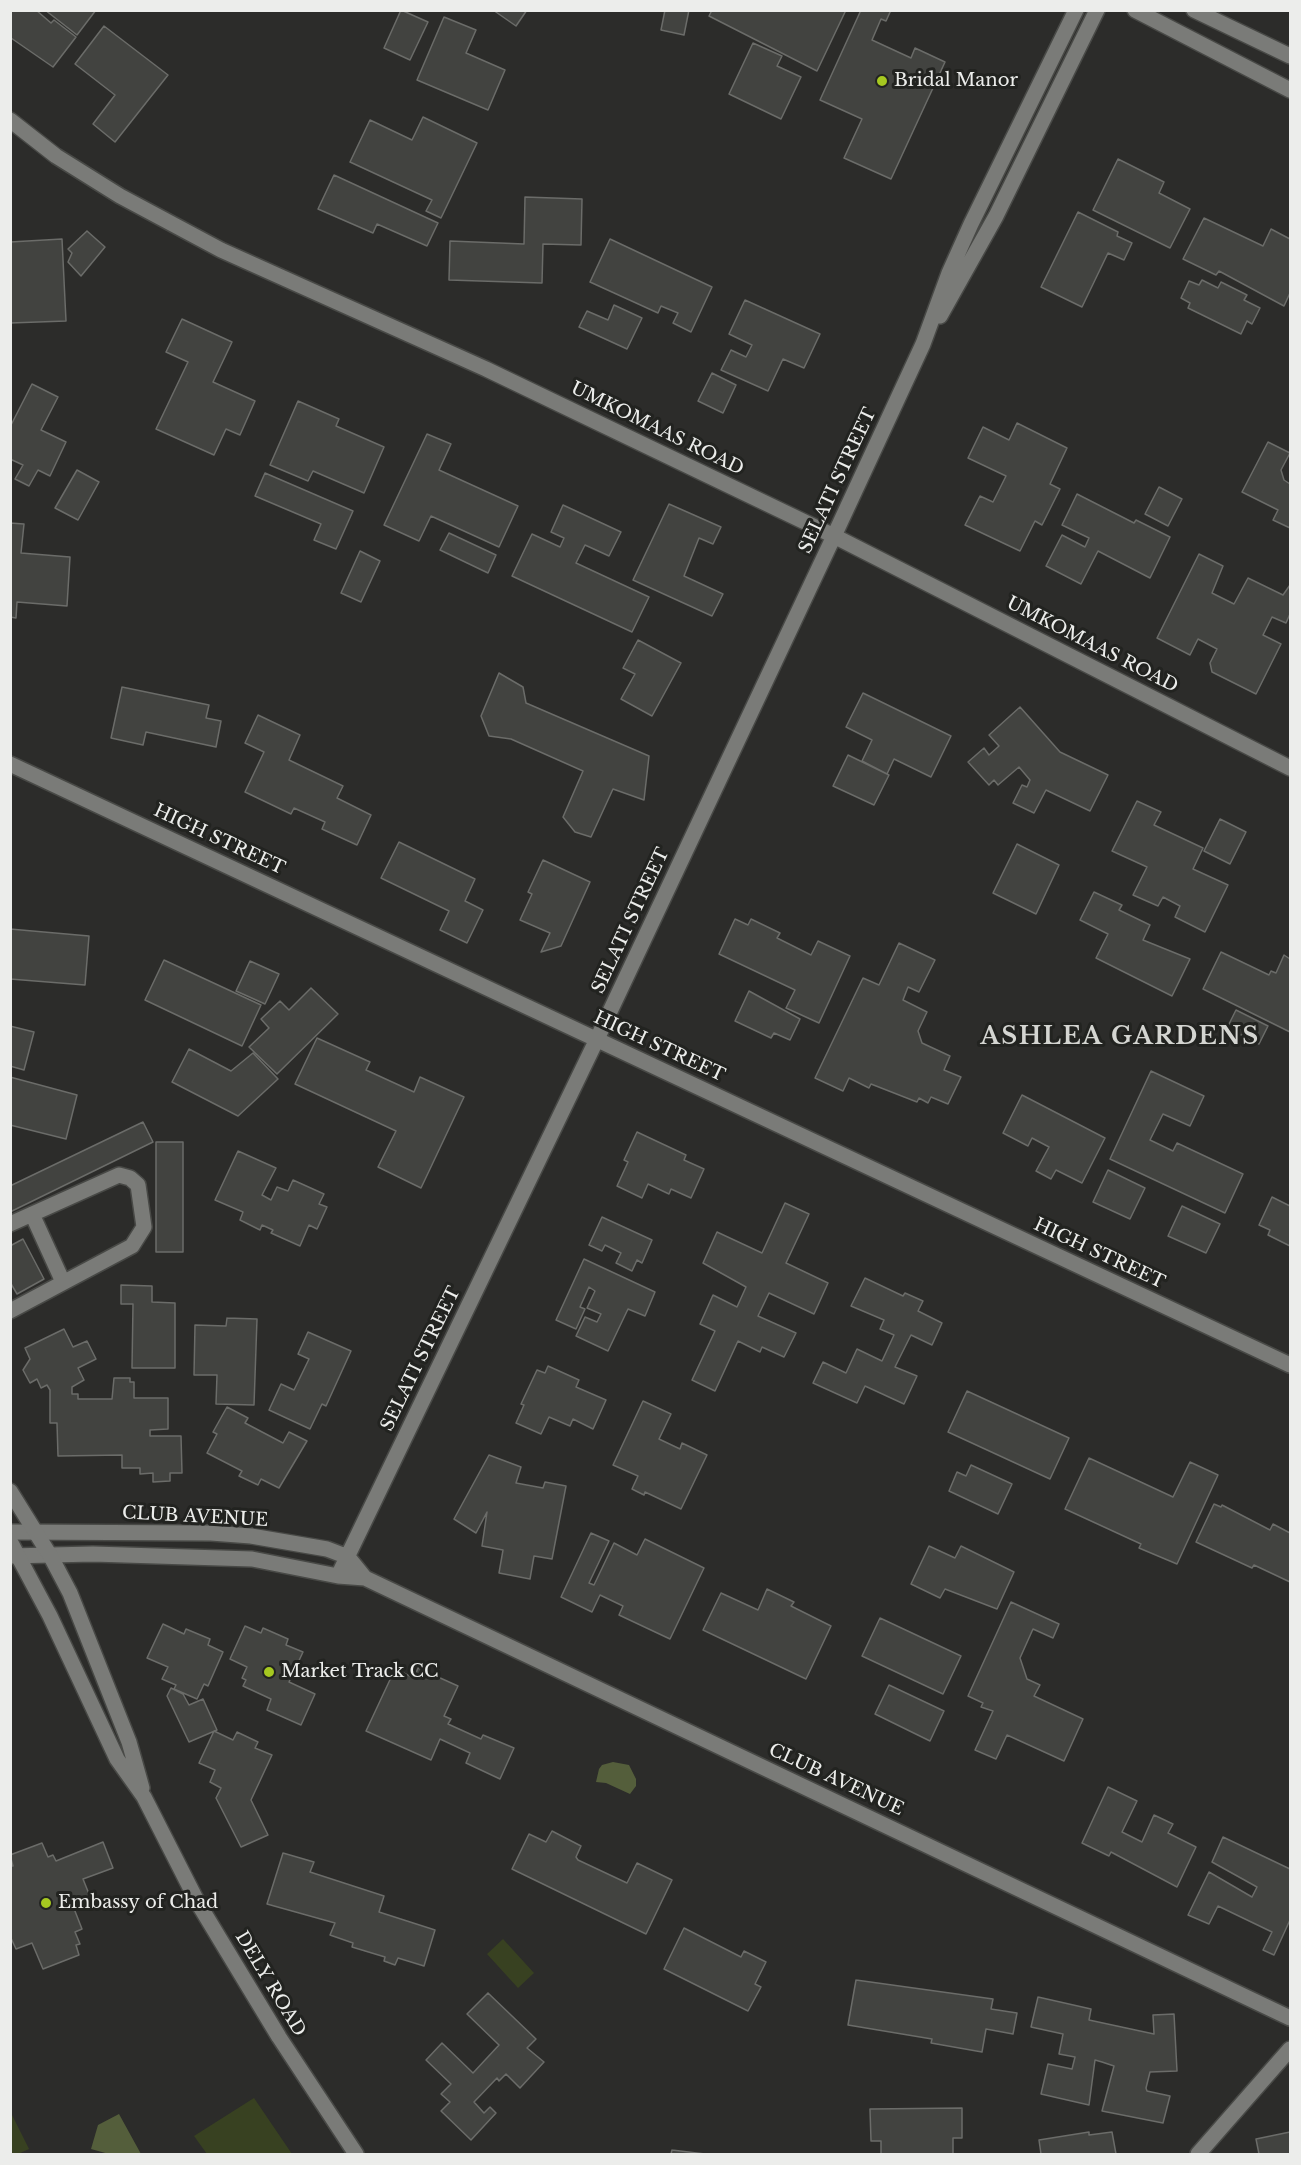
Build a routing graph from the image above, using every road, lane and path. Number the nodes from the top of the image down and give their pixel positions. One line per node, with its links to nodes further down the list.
1 (1076, 10): 8 (street, SELATI STREET)
2 (1097, 10): 8 (street, SELATI STREET)
3 (1136, 10): 6 (street)
4 (1194, 10): 5 (street)
5 (1290, 56)
6 (1290, 90)
7 (10, 120): 9 (street, UMKOMAAS ROAD)
8 (924, 345): 9 (street, SELATI STREET)
9 (834, 536): 11 (street, UMKOMAAS ROAD); 12 (street, SELATI STREET)
10 (10, 764): 12 (street, HIGH STREET)
11 (1290, 768)
12 (597, 1039): 17 (street, HIGH STREET); 24 (street, SELATI STREET)
13 (32, 1214): 14 (street); 15 (street); 15 (street)
14 (10, 1224)
15 (63, 1282): 16 (street)
16 (10, 1311)
17 (1290, 1365)
18 (10, 1491): 19 (street, DELY ROAD)
19 (36, 1531): 20 (street, CLUB AVENUE); 23 (street, DELY ROAD); 24 (street, CLUB AVENUE)
20 (10, 1532)
21 (10, 1541): 22 (street, DELY ROAD)
22 (14, 1556): 23 (street, CLUB AVENUE); 27 (street, DELY ROAD)
23 (51, 1557): 25 (street, CLUB AVENUE); 27 (street, DELY ROAD)
24 (348, 1557): 25 (street, SELATI STREET); 26 (street, CLUB AVENUE)
25 (338, 1576): 26 (street, CLUB AVENUE)
26 (365, 1578): 28 (street, CLUB AVENUE)
27 (144, 1797): 30 (street, DELY ROAD)
28 (1290, 2018)
29 (1290, 2049): 31 (street)
30 (356, 2154)
31 (1198, 2154)

